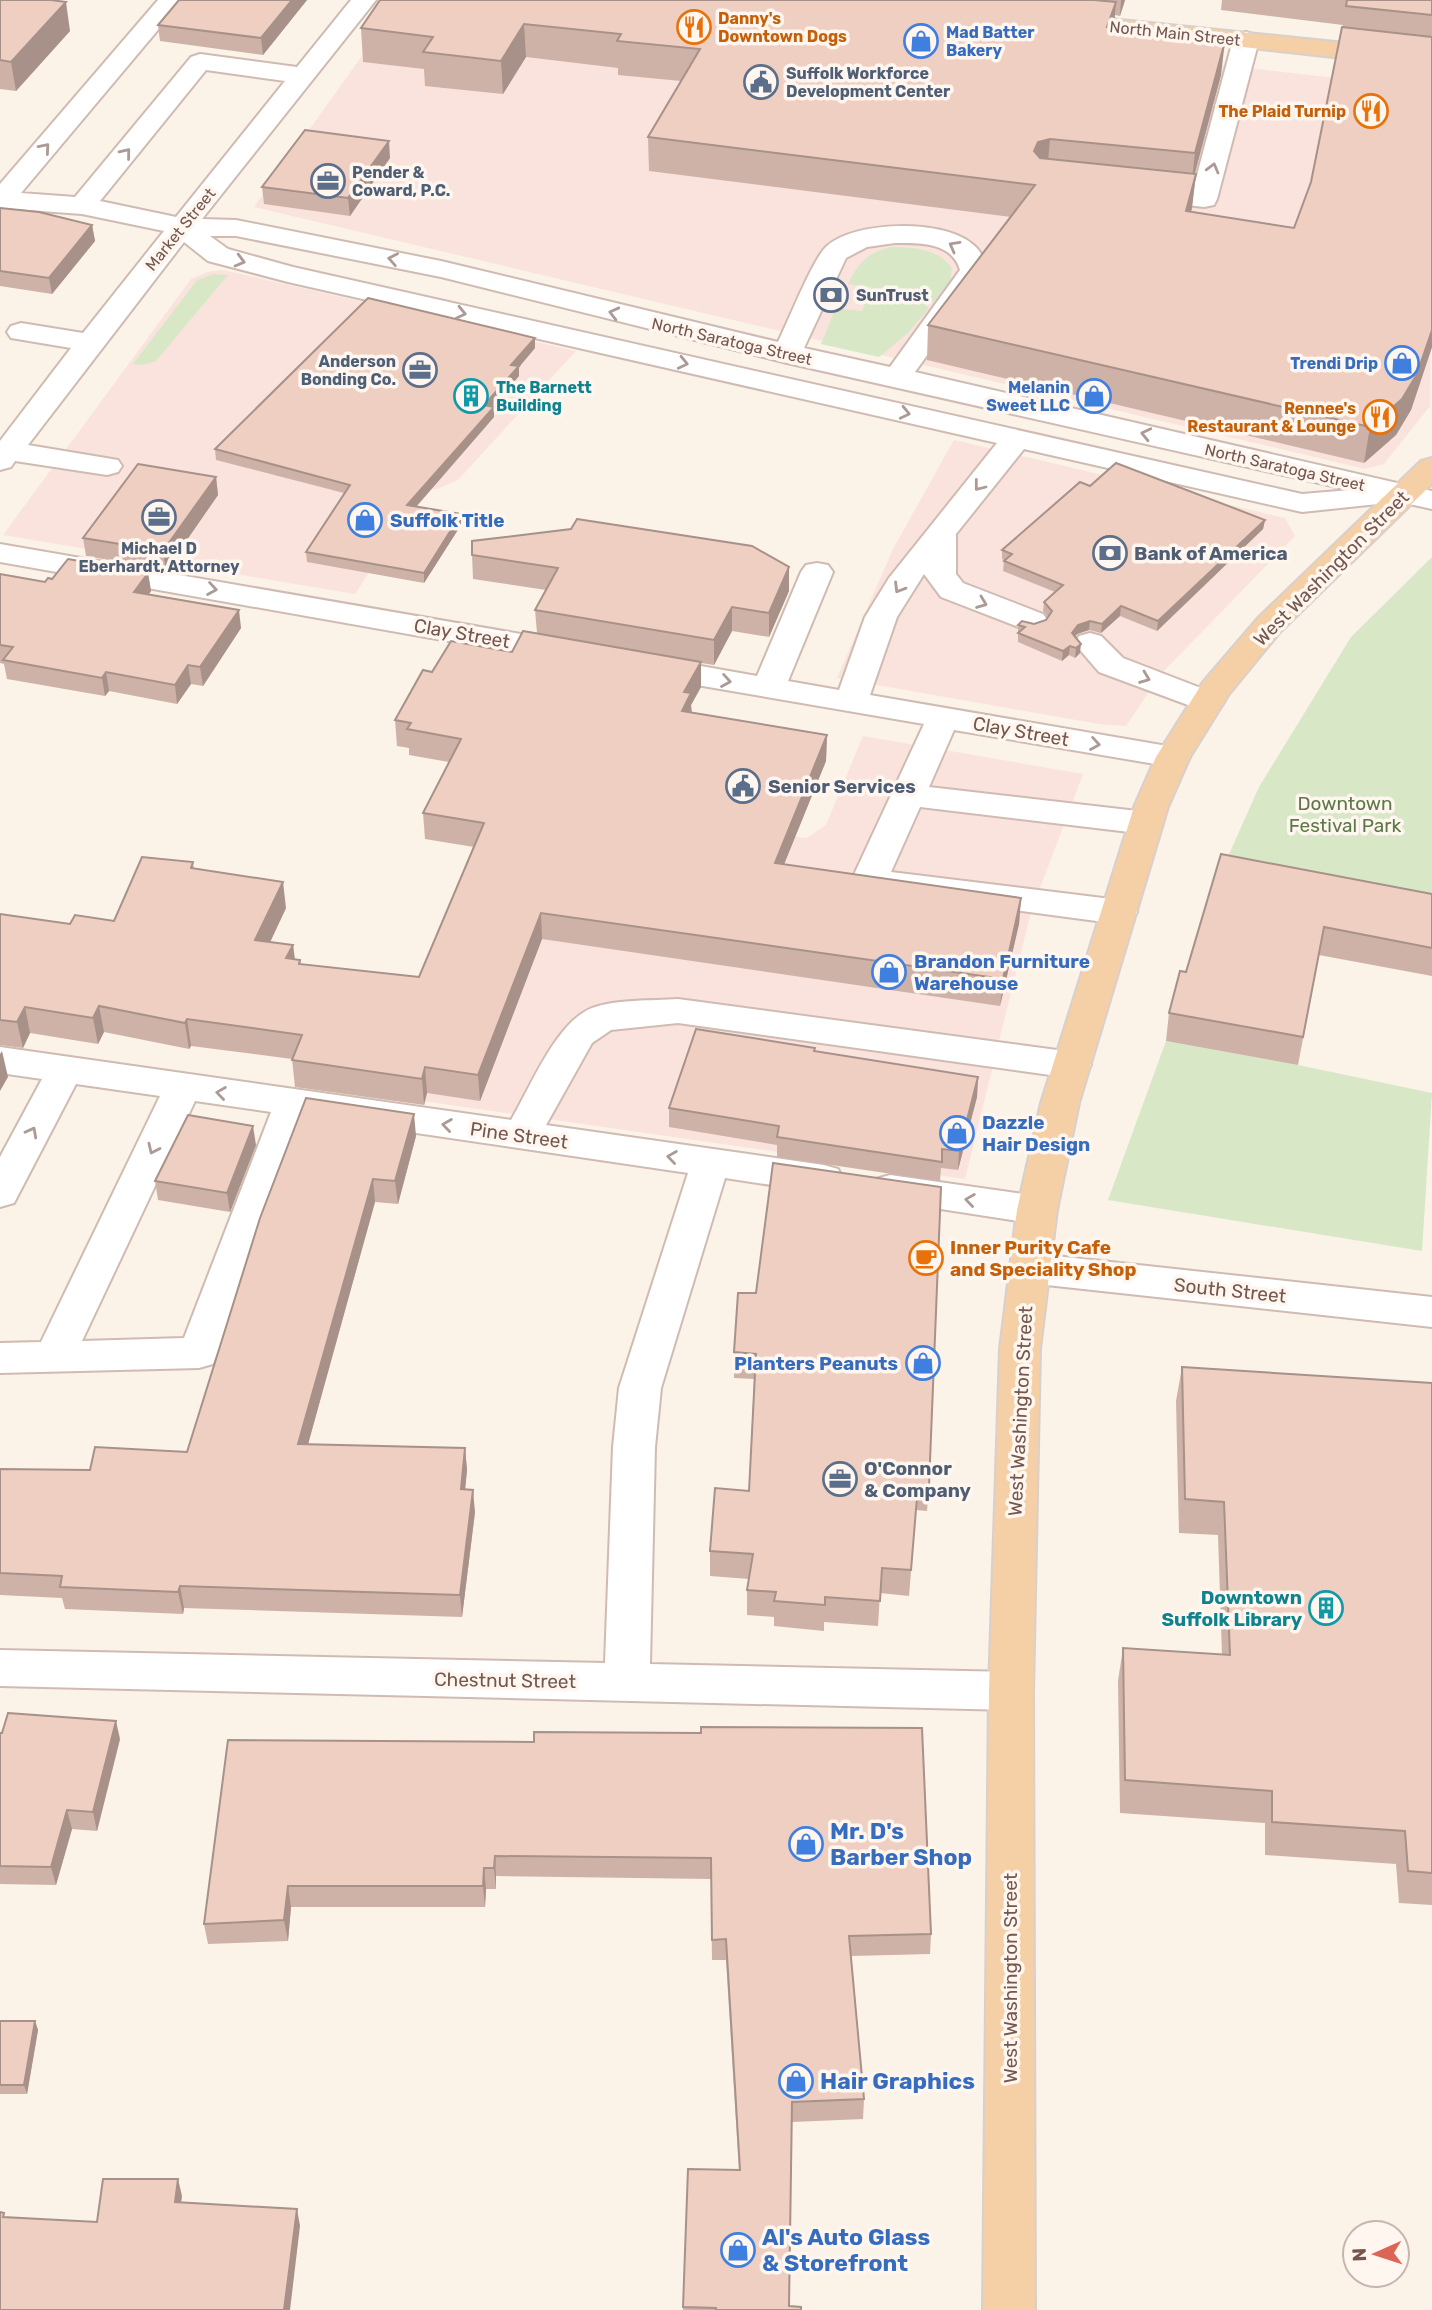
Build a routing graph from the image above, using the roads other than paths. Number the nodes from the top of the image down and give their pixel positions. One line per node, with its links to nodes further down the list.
1 (172, 0): 8 (street, one-way to 1)
2 (364, 0): 6 (street, Market Street)
3 (1035, 18): 4 (main road, North Main Street)
4 (1246, 40): 5 (main road, North Main Street); 7 (street, one-way to 4)
5 (1432, 60)
6 (303, 76): 9 (street, one-way to 6); 10 (street, Market Street)
7 (1112, 190)
8 (0, 200): 9 (street, North Saratoga Street)
9 (82, 206): 10 (street, North Saratoga Street)
10 (182, 227): 12 (street, Market Street); 13 (street, North Saratoga Street, one-way to 10); 15 (street, North Saratoga Street, one-way to 15)
11 (21, 332): 12 (street)
12 (91, 343): 16 (street, Market Street)
13 (787, 354): 14 (street, North Saratoga Street); 14 (street, one-way to 13)
14 (897, 377): 19 (street, North Saratoga Street, one-way to 14)
15 (1017, 438): 19 (street, North Saratoga Street); 20 (street, one-way to 20)
16 (4, 456): 17 (street)
17 (107, 466)
18 (1432, 467): 19 (main road, West Washington Street)
19 (1418, 497): 26 (main road, West Washington Street)
20 (941, 534): 23 (street, one-way to 23); 27 (street, one-way to 27)
21 (0, 553): 25 (street, Clay Street, one-way to 25)
22 (817, 572): 25 (street)
23 (1032, 621)
24 (1090, 643): 26 (street, one-way to 26)
25 (768, 688): 27 (street, Clay Street)
26 (1207, 702): 29 (main road, West Washington Street)
27 (851, 703): 28 (street, Clay Street)
28 (943, 718): 29 (street, Clay Street, one-way to 29); 30 (street)
29 (1173, 757): 31 (main road, West Washington Street)
30 (908, 795): 31 (street); 32 (street)
31 (1146, 823): 32 (main road, West Washington Street)
32 (1119, 912): 34 (main road, West Washington Street)
33 (0, 1060): 35 (street, Pine Street)
34 (1072, 1065): 38 (street); 41 (main road, West Washington Street)
35 (65, 1070): 36 (street, Pine Street); 40 (street, one-way to 35)
36 (183, 1087): 37 (street, Pine Street, one-way to 36); 44 (street, one-way to 44)
37 (293, 1103): 38 (street, Pine Street, one-way to 37); 44 (street)
38 (521, 1136): 39 (street, Pine Street, one-way to 38)
39 (710, 1163): 41 (street, Pine Street, one-way to 39); 47 (street)
40 (0, 1193)
41 (1037, 1210): 42 (main road, West Washington Street)
42 (1028, 1268): 43 (street, South Street); 48 (main road, West Washington Street)
43 (1432, 1312)
44 (54, 1357): 45 (street)
45 (0, 1358)
46 (0, 1668): 47 (street, Chestnut Street)
47 (627, 1682): 48 (street, Chestnut Street)
48 (1011, 1691): 49 (main road, West Washington Street)
49 (1009, 2310)

